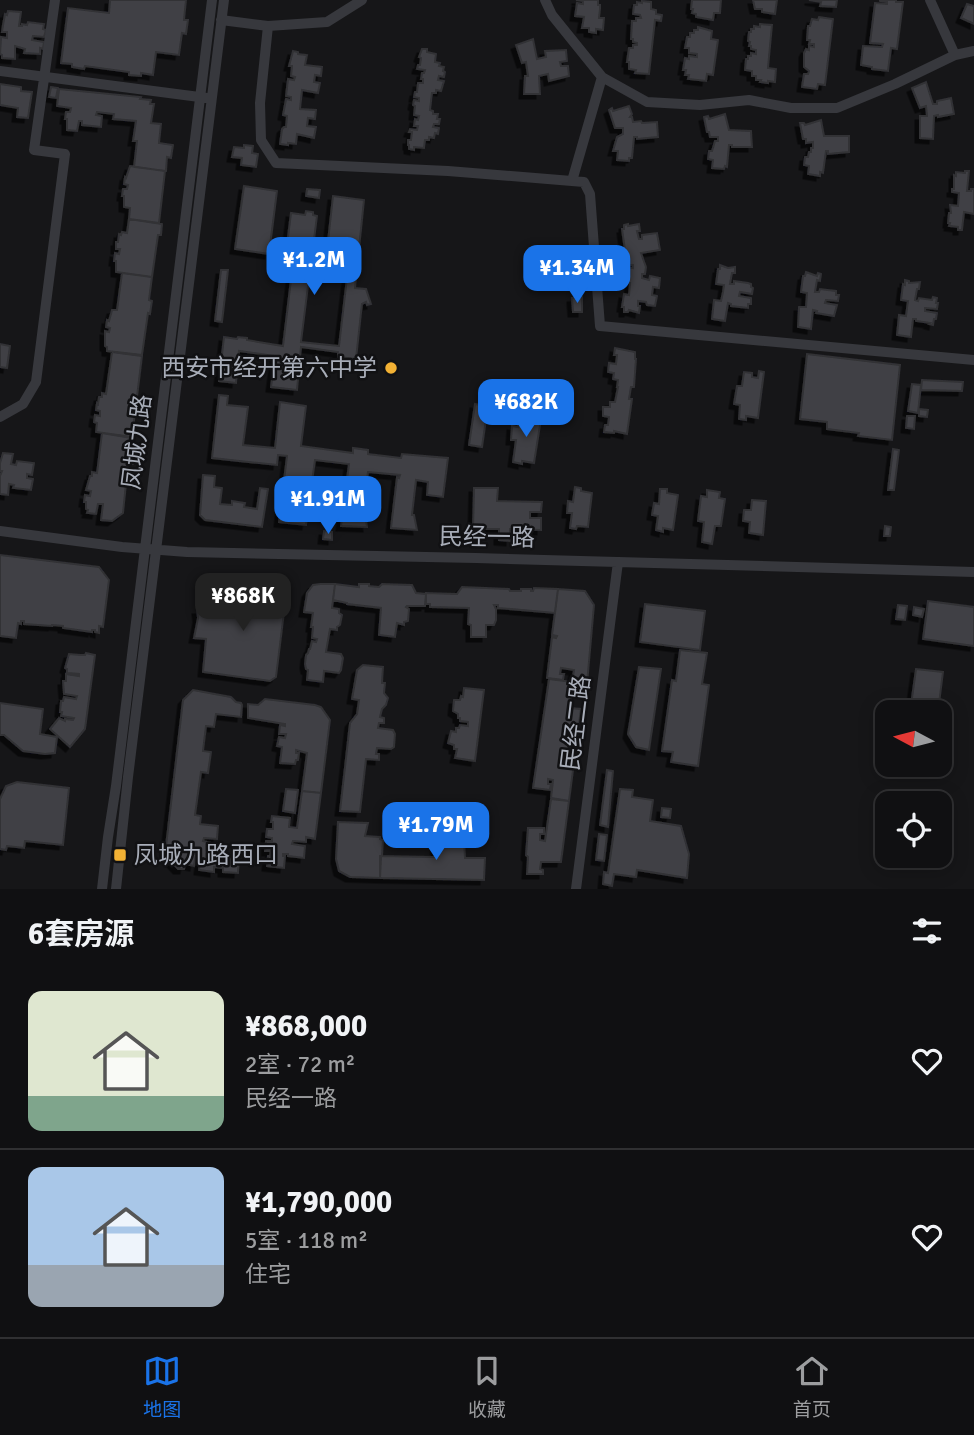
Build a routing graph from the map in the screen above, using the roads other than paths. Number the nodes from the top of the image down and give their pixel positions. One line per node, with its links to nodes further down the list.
1 (55, 0): 12 (street)
2 (212, 0): 14 (street, 凤城九路)
3 (224, 0): 7 (street, 凤城九路)
4 (362, 0): 8 (street)
5 (545, 0): 13 (street)
6 (930, 0): 10 (street)
7 (221, 20): 8 (street); 14 (street, 凤城九路)
8 (268, 26): 15 (street)
9 (974, 51): 10 (street)
10 (955, 55): 13 (street)
11 (0, 71): 12 (street)
12 (44, 77): 14 (street); 17 (street)
13 (602, 77): 15 (street)
14 (206, 98): 19 (street, 凤城九路)
15 (572, 181): 16 (street)
16 (974, 360)
17 (0, 417)
18 (0, 531): 19 (street, 民经一路)
19 (151, 550): 20 (street, 民经一路); 22 (street, 凤城九路); 23 (street, 凤城九路)
20 (618, 562): 21 (street, 民经一路); 24 (street, 民经二路)
21 (974, 572)
22 (102, 889)
23 (116, 889)
24 (576, 889)

